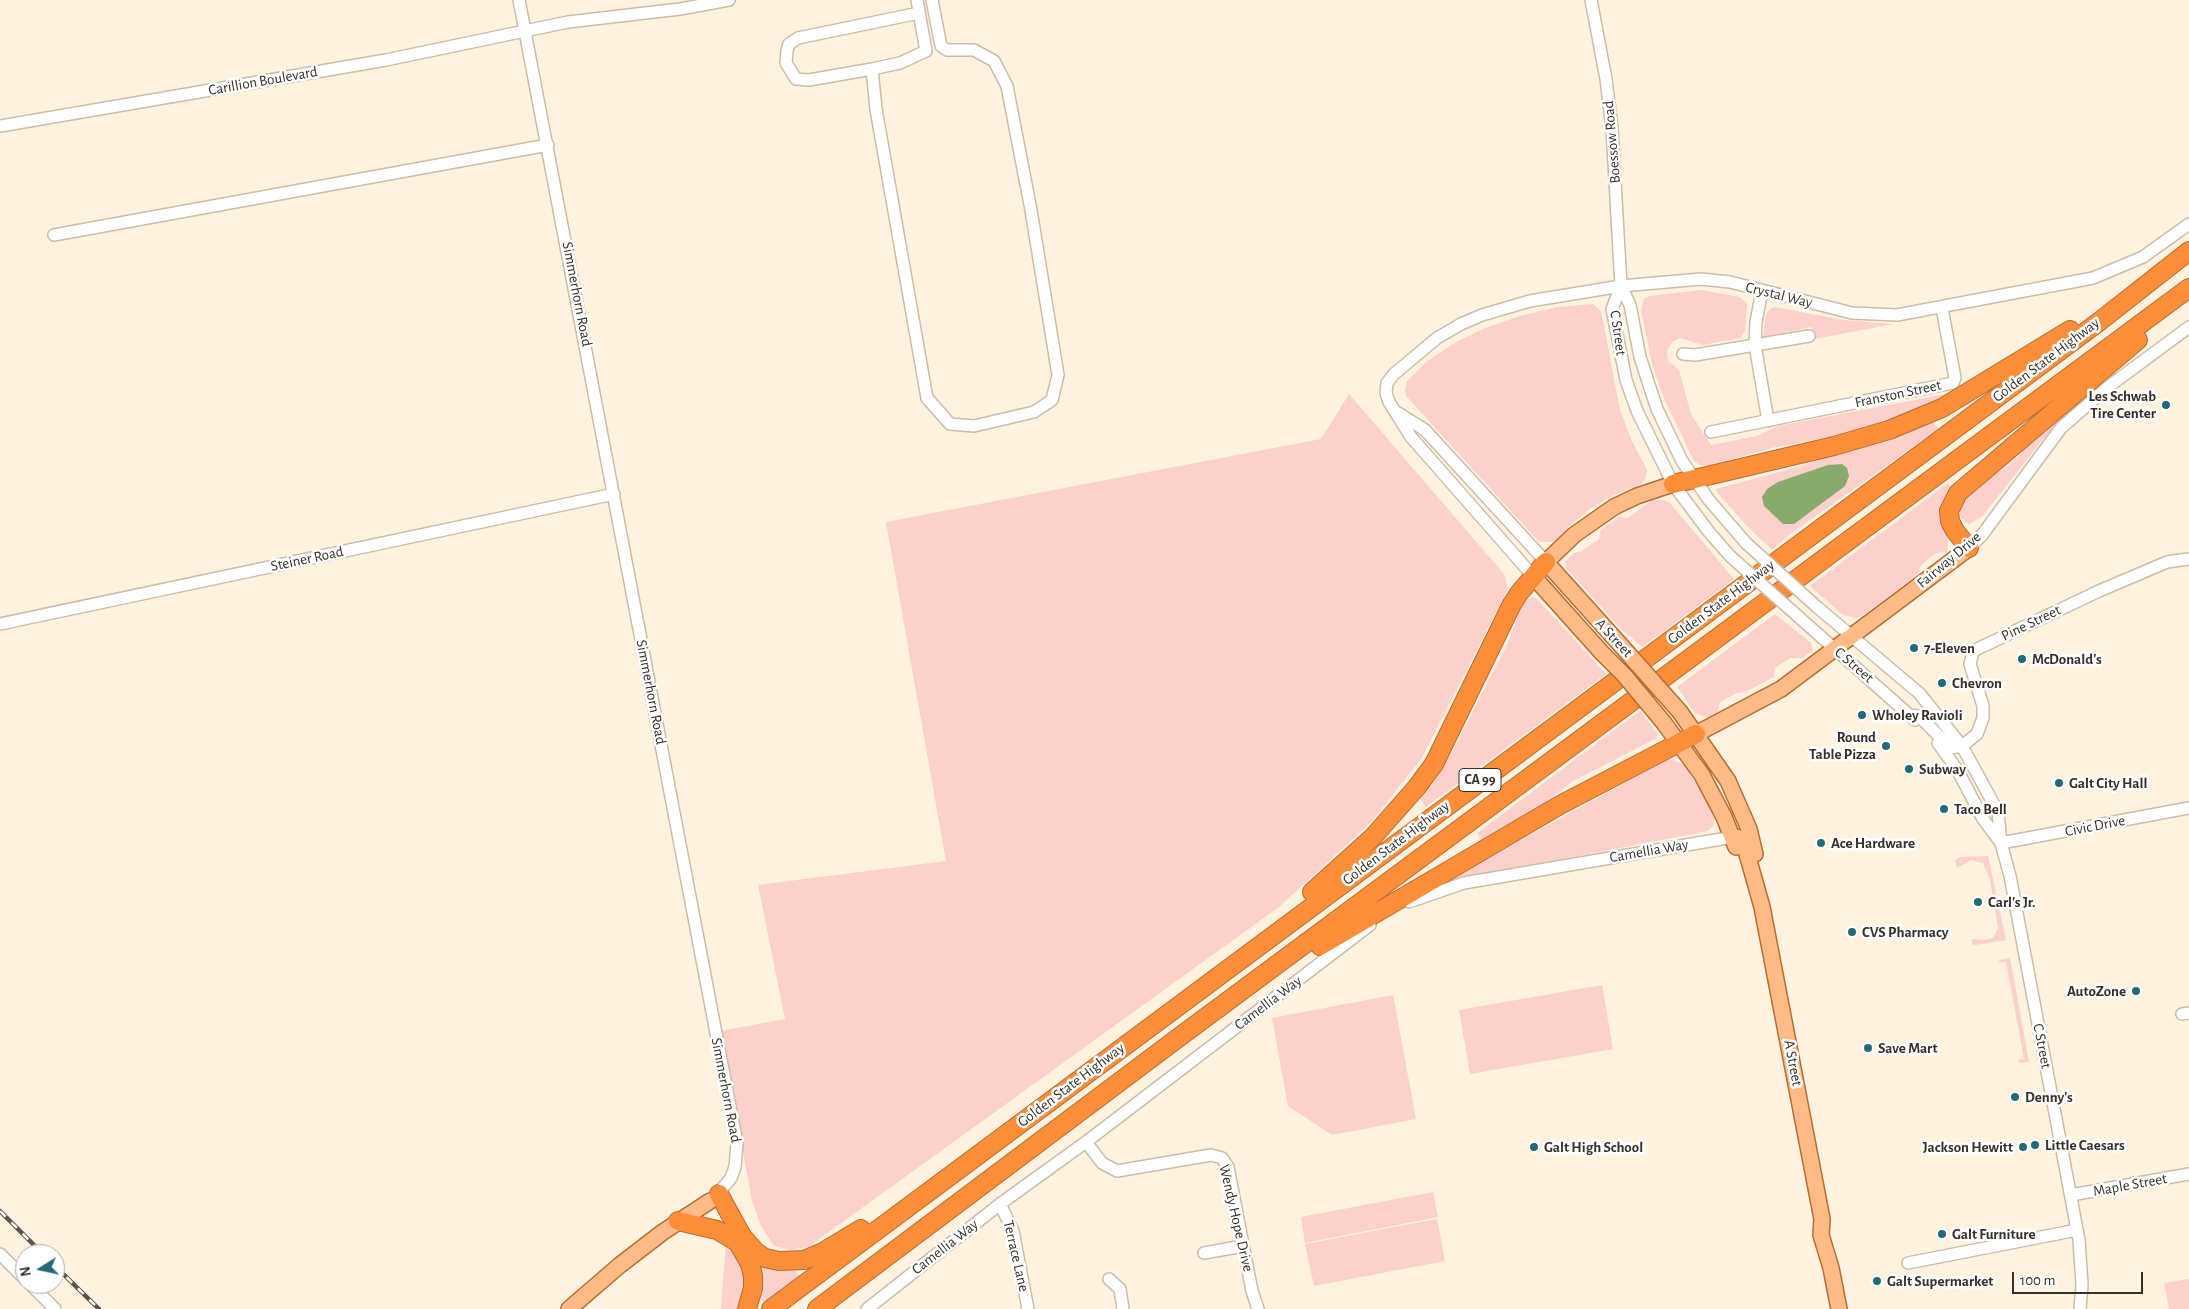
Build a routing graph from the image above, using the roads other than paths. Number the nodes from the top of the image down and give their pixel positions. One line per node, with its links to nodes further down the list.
1 (519, 0): 10 (street, Simmerhorn Road)
2 (646, 0): 8 (street)
3 (730, 0): 7 (street, Carillion Boulevard)
4 (917, 0): 9 (street)
5 (932, 0): 11 (street)
6 (1591, 0): 18 (street, Boessow Road)
7 (664, 5): 8 (street, Carillion Boulevard)
8 (648, 13): 10 (street, Carillion Boulevard)
9 (919, 13): 11 (street); 11 (street)
10 (525, 30): 12 (street, Carillion Boulevard); 13 (street, Simmerhorn Road)
11 (872, 69)
12 (0, 126)
13 (548, 145): 15 (street); 33 (street, Simmerhorn Road)
14 (2189, 224): 22 (street, Crystal Way)
15 (54, 235)
16 (2189, 251): 17 (highway, Golden State Highway / CA 99)
17 (2159, 274): 31 (highway); 49 (highway, Golden State Highway / CA 99)
18 (1622, 286): 20 (street, Crystal Way); 27 (street, Crystal Way); 31 (street, C Street); 32 (street, C Street)
19 (2189, 288): 50 (highway, Golden State Highway / CA 99)
20 (1762, 291): 22 (street, Crystal Way); 25 (street)
21 (2189, 298): 34 (highway)
22 (1942, 308): 29 (street, Franston Street)
23 (2188, 330): 34 (street, Fairway Drive)
24 (1809, 336): 25 (street)
25 (1755, 345): 26 (street); 29 (street)
26 (1683, 354)
27 (1386, 393): 28 (street, A Street)
28 (1395, 411): 36 (street, A Street); 37 (street, A Street)
29 (1768, 421): 30 (street, Franston Street)
30 (1711, 432)
31 (1694, 480): 32 (highway); 39 (street, C Street, bridge)
32 (1673, 484): 36 (main road); 40 (street, C Street, bridge)
33 (614, 494): 38 (street, Steiner Road); 55 (street, Simmerhorn Road)
34 (1969, 548): 39 (main road, Fairway Drive)
35 (2189, 559): 44 (street, Pine Street)
36 (1546, 562): 37 (highway); 42 (main road, A Street, bridge)
37 (1533, 576): 43 (main road, A Street, bridge); 49 (highway)
38 (0, 624)
39 (1852, 636): 40 (main road, Fairway Drive); 44 (street, C Street)
40 (1836, 648): 41 (street, C Street); 42 (main road, Fairway Drive)
41 (1910, 714): 44 (street); 47 (street, C Street)
42 (1696, 734): 43 (highway); 48 (main road, A Street)
43 (1680, 742): 46 (main road, A Street); 50 (highway)
44 (1962, 746): 47 (street, C Street)
45 (2189, 808): 47 (street, Civic Drive)
46 (1732, 837): 48 (main road, A Street); 51 (street, Camellia Way)
47 (2001, 843): 54 (street, C Street)
48 (1762, 908): 78 (main road, A Street)
49 (1204, 985): 53 (highway, Golden State Highway / CA 99)
50 (1241, 991): 59 (highway, Golden State Highway / CA 99)
51 (1086, 1142): 56 (street, Camellia Way); 61 (street, Wendy Hope Drive)
52 (2189, 1174): 54 (street, Maple Street)
53 (943, 1180): 55 (highway); 71 (highway, Golden State Highway / CA 99)
54 (2071, 1196): 58 (street, C Street)
55 (715, 1198): 57 (main road, Simmerhorn Road); 60 (highway)
56 (1000, 1204): 74 (street, Camellia Way); 75 (street, Terrace Lane)
57 (678, 1221): 60 (highway); 69 (main road, Simmerhorn Road)
58 (2077, 1230): 64 (street); 79 (street, C Street)
59 (922, 1232): 72 (highway, Golden State Highway / CA 99); 73 (highway)
60 (737, 1242): 70 (highway)
61 (1243, 1246): 62 (street); 77 (street, Wendy Hope Drive)
62 (1204, 1253)
63 (0, 1254): 65 (street)
64 (1908, 1262)
65 (15, 1269)
66 (1109, 1279): 76 (street)
67 (40, 1294): 68 (street)
68 (55, 1309)
69 (569, 1309)
70 (746, 1309)
71 (771, 1309)
72 (817, 1309)
73 (833, 1309)
74 (867, 1309)
75 (1028, 1309)
76 (1123, 1309)
77 (1258, 1309)
78 (1839, 1309)
79 (2080, 1309)

